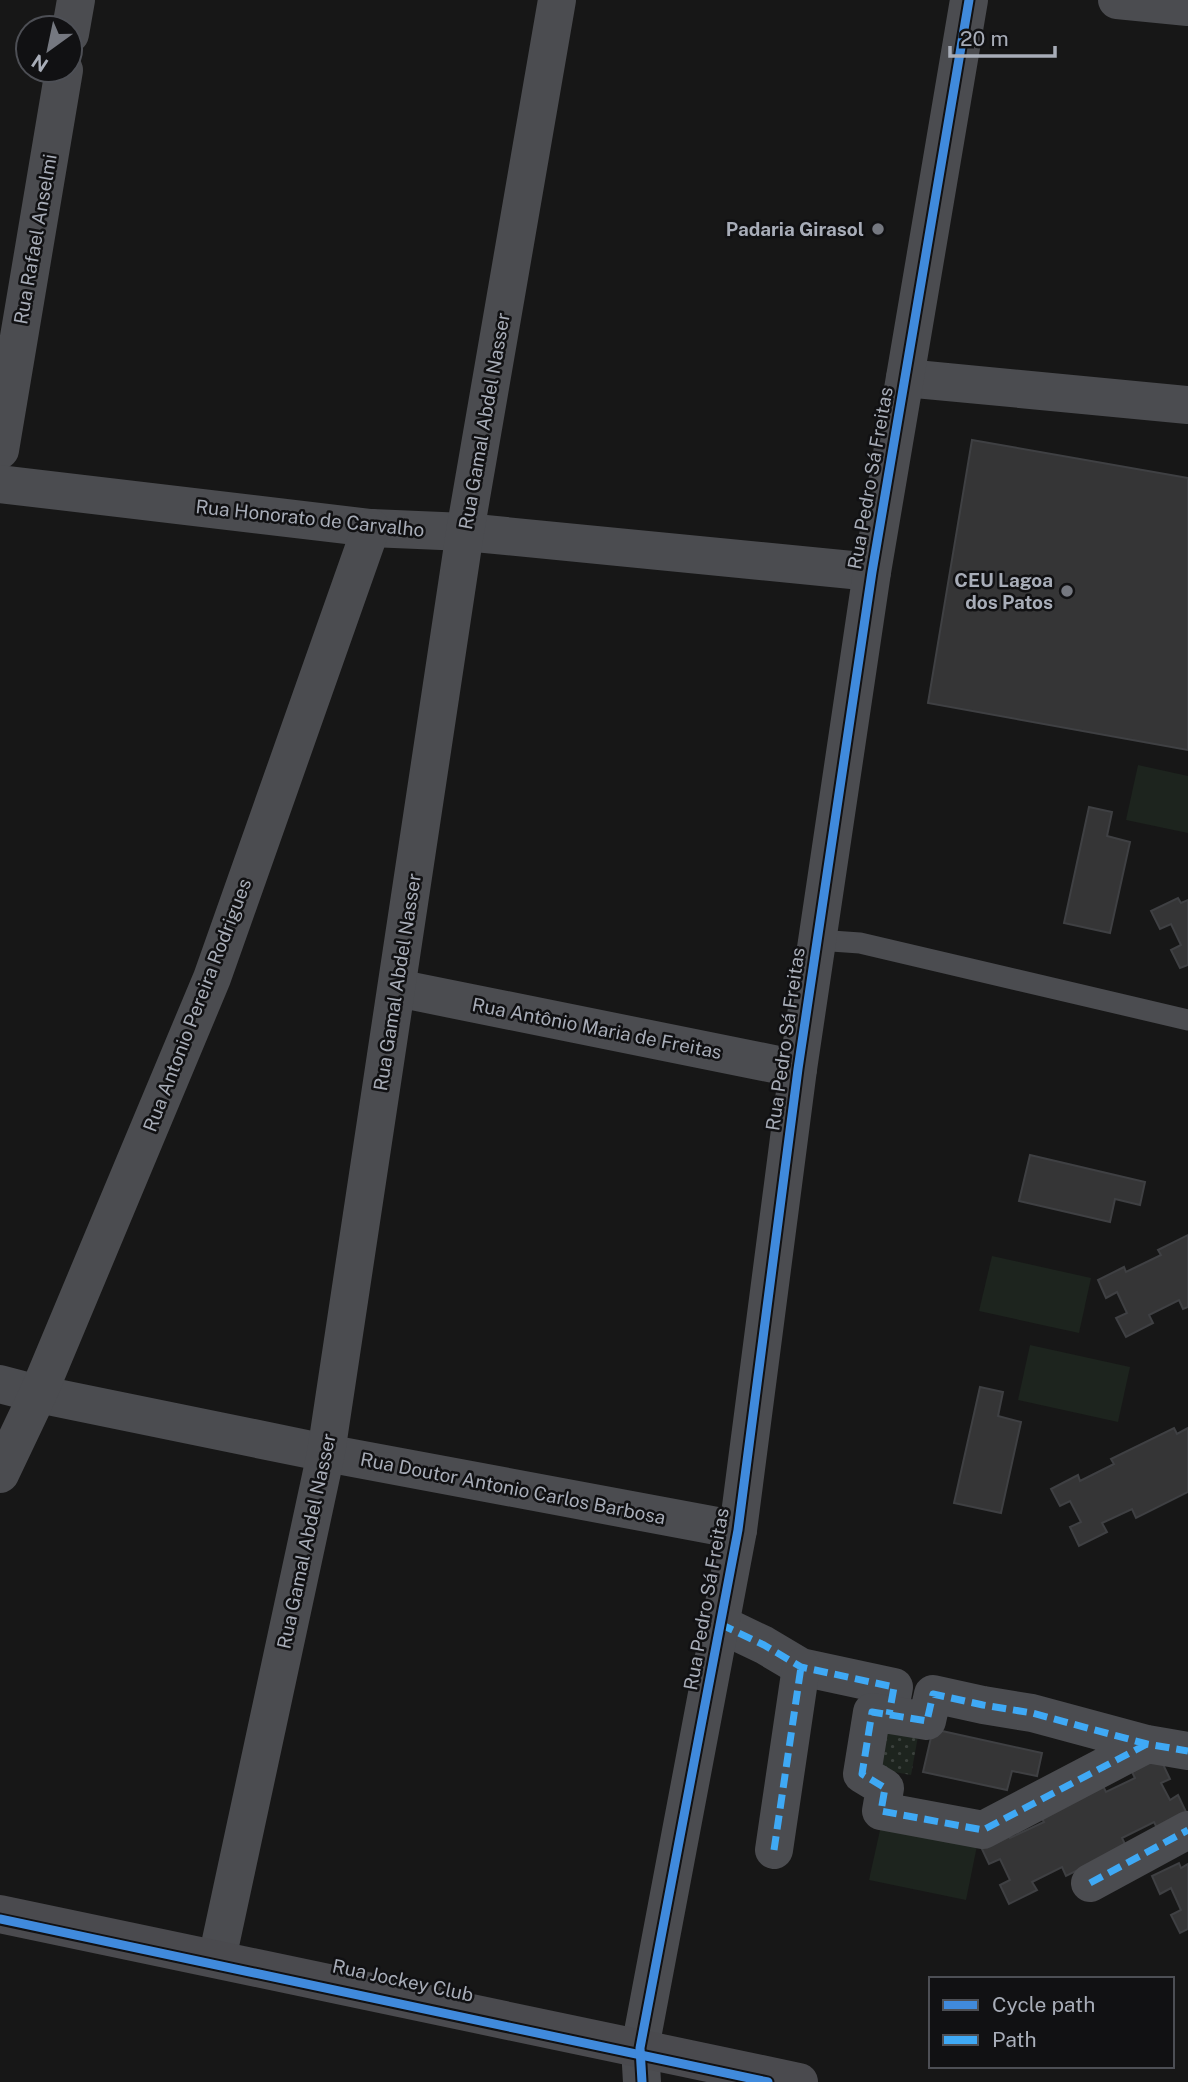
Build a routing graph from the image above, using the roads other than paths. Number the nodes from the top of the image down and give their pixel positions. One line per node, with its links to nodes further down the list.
1 (556, 0): 11 (street, Rua Gamal Abdel Nasser)
2 (969, 0): 6 (street, Rua Pedro Sá Freitas)
3 (1117, 0): 4 (street)
4 (1188, 7)
5 (62, 84): 8 (street, Rua Rafael Anselmi)
6 (905, 378): 7 (street); 12 (street, Rua Pedro Sá Freitas)
7 (1188, 405)
8 (0, 450)
9 (0, 484): 10 (street, Rua Honorato de Carvalho)
10 (371, 528): 11 (street, Rua Honorato de Carvalho); 18 (street, Rua Antonio Pereira Rodrigues)
11 (465, 532): 12 (street, Rua Honorato de Carvalho); 14 (street, Rua Gamal Abdel Nasser)
12 (872, 572): 13 (street, Rua Pedro Sá Freitas)
13 (817, 940): 15 (lane); 16 (street, Rua Pedro Sá Freitas)
14 (397, 988): 16 (street, Rua Antônio Maria de Freitas); 19 (street, Rua Gamal Abdel Nasser)
15 (1188, 1020)
16 (798, 1069): 21 (street, Rua Pedro Sá Freitas)
17 (0, 1384): 18 (street, Rua Doutor Antonio Carlos Barbosa)
18 (38, 1394): 19 (street, Rua Doutor Antonio Carlos Barbosa); 20 (street, Rua Antonio Pereira Rodrigues)
19 (326, 1453): 21 (street, Rua Doutor Antonio Carlos Barbosa); 31 (street, Rua Gamal Abdel Nasser)
20 (0, 1474)
21 (738, 1530): 22 (street, Rua Pedro Sá Freitas)
22 (720, 1624): 23 (street); 32 (street, Rua Pedro Sá Freitas)
23 (801, 1667): 24 (street); 28 (street)
24 (889, 1715): 25 (street); 25 (street)
25 (1147, 1744): 26 (street)
26 (1188, 1751)
27 (1188, 1829): 29 (street)
28 (774, 1850)
29 (1090, 1883)
30 (0, 1913): 31 (main road, Rua Jockey Club)
31 (217, 1959): 32 (main road, Rua Jockey Club)
32 (641, 2065): 33 (main road, Rua Jockey Club)
33 (799, 2082)

